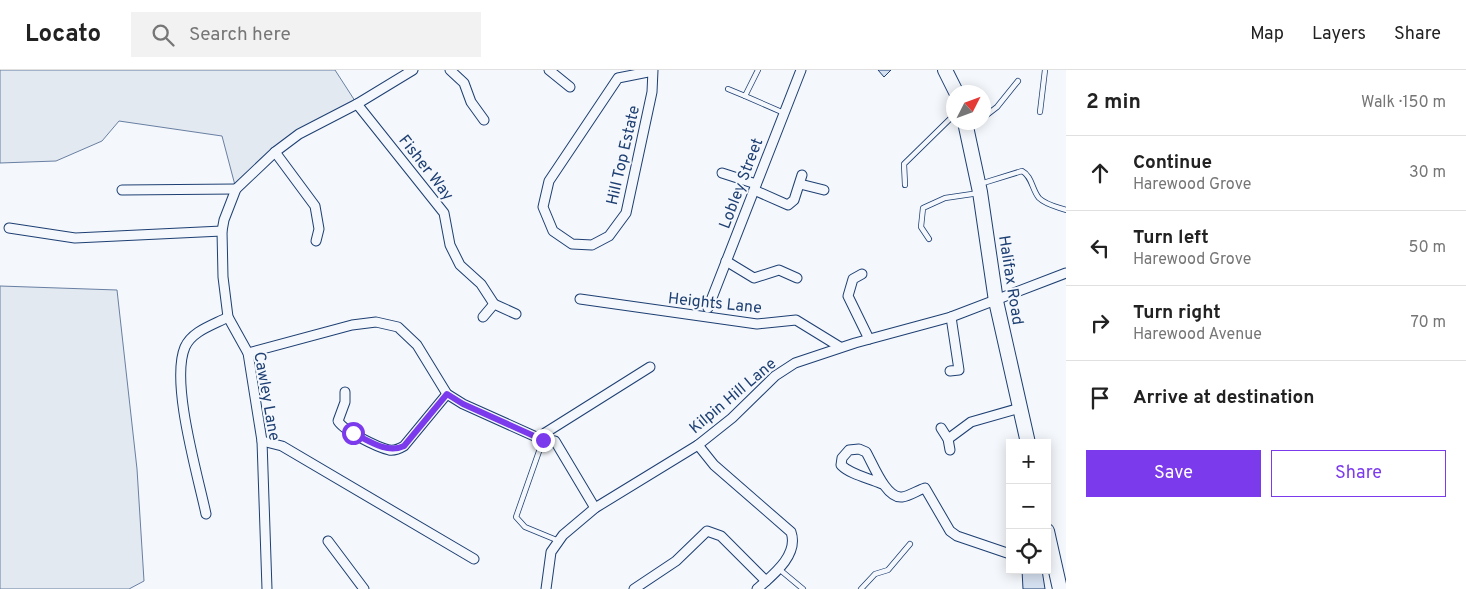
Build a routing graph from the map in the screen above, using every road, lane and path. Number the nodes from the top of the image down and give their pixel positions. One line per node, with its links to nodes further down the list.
1 (413, 70): 14 (street, Cawley Lane)
2 (450, 70): 18 (street)
3 (550, 70): 11 (street)
4 (653, 70): 4 (street, Hill Top Estate)
5 (758, 70): 13 (lane)
6 (801, 70): 17 (street, Lobley Street)
7 (945, 70): 10 (main road)
8 (1045, 70): 16 (lane)
9 (1018, 82): 15 (lane)
10 (952, 85)
11 (570, 86)
12 (728, 89): 13 (lane)
13 (745, 96): 17 (lane)
14 (357, 104): 21 (street, Cawley Lane); 40 (street, Fisher Way)
15 (991, 112)
16 (1040, 112)
17 (784, 113): 24 (street, Lobley Street)
18 (484, 120)
19 (946, 123): 23 (lane)
20 (971, 130): 25 (main road, Halifax Road)
21 (275, 152): 26 (street, Cawley Lane); 33 (street)
22 (722, 173): 24 (street)
23 (905, 185)
24 (755, 187): 28 (street); 34 (street, Lobley Street)
25 (980, 188): 29 (lane); 32 (lane); 39 (main road, Halifax Road)
26 (236, 189): 27 (street); 31 (street, Cawley Lane)
27 (122, 190)
28 (824, 190)
29 (1066, 210)
30 (9, 228): 31 (street)
31 (222, 231): 44 (street, Cawley Lane)
32 (929, 239)
33 (316, 241)
34 (726, 261): 37 (street); 41 (street, Lobley Street)
35 (1066, 272): 39 (street, Kilpin Hill Lane)
36 (862, 274): 46 (street)
37 (798, 278)
38 (580, 300): 47 (street, Heights Lane)
39 (996, 301): 45 (street, Kilpin Hill Lane); 53 (main road, Halifax Road)
40 (494, 304): 42 (street); 43 (street)
41 (708, 308)
42 (516, 314)
43 (483, 316)
44 (228, 317): 48 (street, Cawley Lane); 63 (street)
45 (951, 317): 46 (street, Kilpin Hill Lane); 50 (street)
46 (869, 339): 47 (street, Kilpin Hill Lane)
47 (840, 348): 59 (street, Kilpin Hill Lane)
48 (248, 353): 52 (street); 58 (street, Cawley Lane)
49 (650, 367): 57 (street)
50 (950, 371)
51 (345, 392): 52 (street)
52 (447, 394): 57 (street)
53 (1020, 408): 55 (street); 56 (main road, Halifax Road)
54 (940, 428): 55 (street)
55 (948, 439): 60 (street)
56 (1027, 439)
57 (543, 440): 62 (street); 64 (lane)
58 (262, 441): 68 (street); 72 (street, Cawley Lane)
59 (698, 445): 62 (street, Kilpin Hill Lane); 70 (street)
60 (950, 450)
61 (882, 484): 61 (street); 67 (street)
62 (595, 508): 64 (street, Kilpin Hill Lane)
63 (206, 514)
64 (559, 541): 74 (street, Kilpin Hill Lane)
65 (328, 542): 73 (street)
66 (910, 544): 78 (lane)
67 (1006, 553)
68 (474, 559)
69 (1051, 565): 79 (main road)
70 (778, 568): 71 (street); 77 (lane)
71 (766, 581): 75 (street); 76 (street)
72 (267, 589)
73 (364, 589)
74 (546, 589)
75 (634, 589)
76 (757, 589)
77 (803, 589)
78 (861, 589)
79 (1060, 589)

